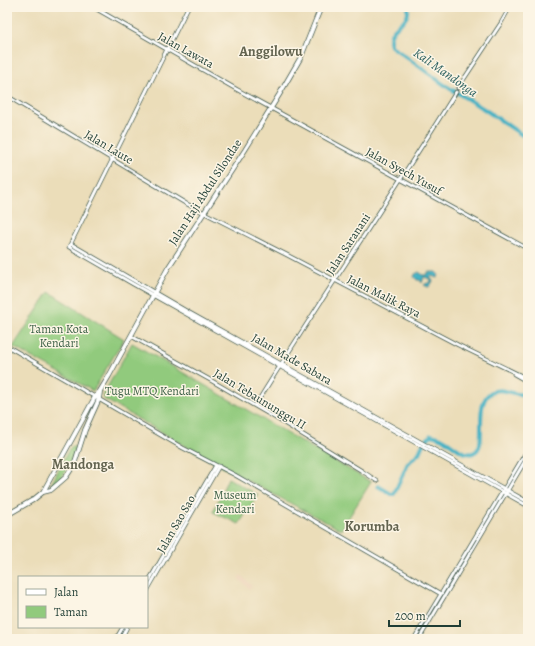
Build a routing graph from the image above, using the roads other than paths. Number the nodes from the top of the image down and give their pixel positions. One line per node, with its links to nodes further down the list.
1 (93, 7): 5 (street, Jalan Lawata)
2 (188, 7): 5 (street)
3 (321, 7): 7 (highway, Jalan Haji Abdul Silondae)
4 (510, 7): 9 (street, Jalan Saranani)
5 (167, 50): 7 (street, Jalan Lawata); 8 (street)
6 (7, 96): 8 (street, Jalan Laute)
7 (271, 108): 9 (street, Jalan Syech Yusuf); 10 (highway, Jalan Haji Abdul Silondae)
8 (113, 160): 10 (street, Jalan Laute); 13 (street, Jalan Made Sabara)
9 (401, 179): 11 (street, Jalan Syech Yusuf); 12 (street, Jalan Saranani)
10 (203, 213): 12 (street, Jalan Malik Raya); 13 (highway, Jalan Haji Abdul Silondae)
11 (528, 250)
12 (335, 280): 16 (street, Jalan Saranani); 17 (street, Jalan Malik Raya)
13 (154, 294): 14 (highway, Jalan Haji Abdul Silondae); 16 (street, Jalan Made Sabara)
14 (131, 336): 18 (highway, Jalan Haji Abdul Silondae); 20 (street, Jalan Tebaununggu II)
15 (7, 346): 18 (street)
16 (280, 365): 19 (street, Jalan Made Sabara); 20 (street, Jalan Saranani)
17 (528, 381)
18 (97, 398): 24 (street); 26 (highway); 27 (highway)
19 (346, 402): 21 (street, Jalan Made Sabara); 21 (street, Jalan Made Sabara)
20 (255, 406): 25 (street, Jalan Tebaununggu II)
21 (429, 449): 29 (street, Jalan Made Sabara)
22 (528, 449): 29 (street)
23 (528, 456): 29 (street)
24 (218, 466): 33 (street, Jalan Sao Sao); 34 (street, Jalan Sao Sao); 35 (street)
25 (377, 482)
26 (47, 485): 27 (highway); 28 (highway)
27 (51, 490): 28 (highway)
28 (43, 492): 32 (highway)
29 (505, 492): 30 (street); 31 (street); 35 (street); 41 (street)
30 (528, 502)
31 (528, 506)
32 (7, 515)
33 (148, 582)
34 (148, 589)
35 (441, 594): 40 (street)
36 (122, 628): 38 (street)
37 (126, 628): 39 (street)
38 (116, 639)
39 (121, 639)
40 (414, 639)
41 (419, 639)

